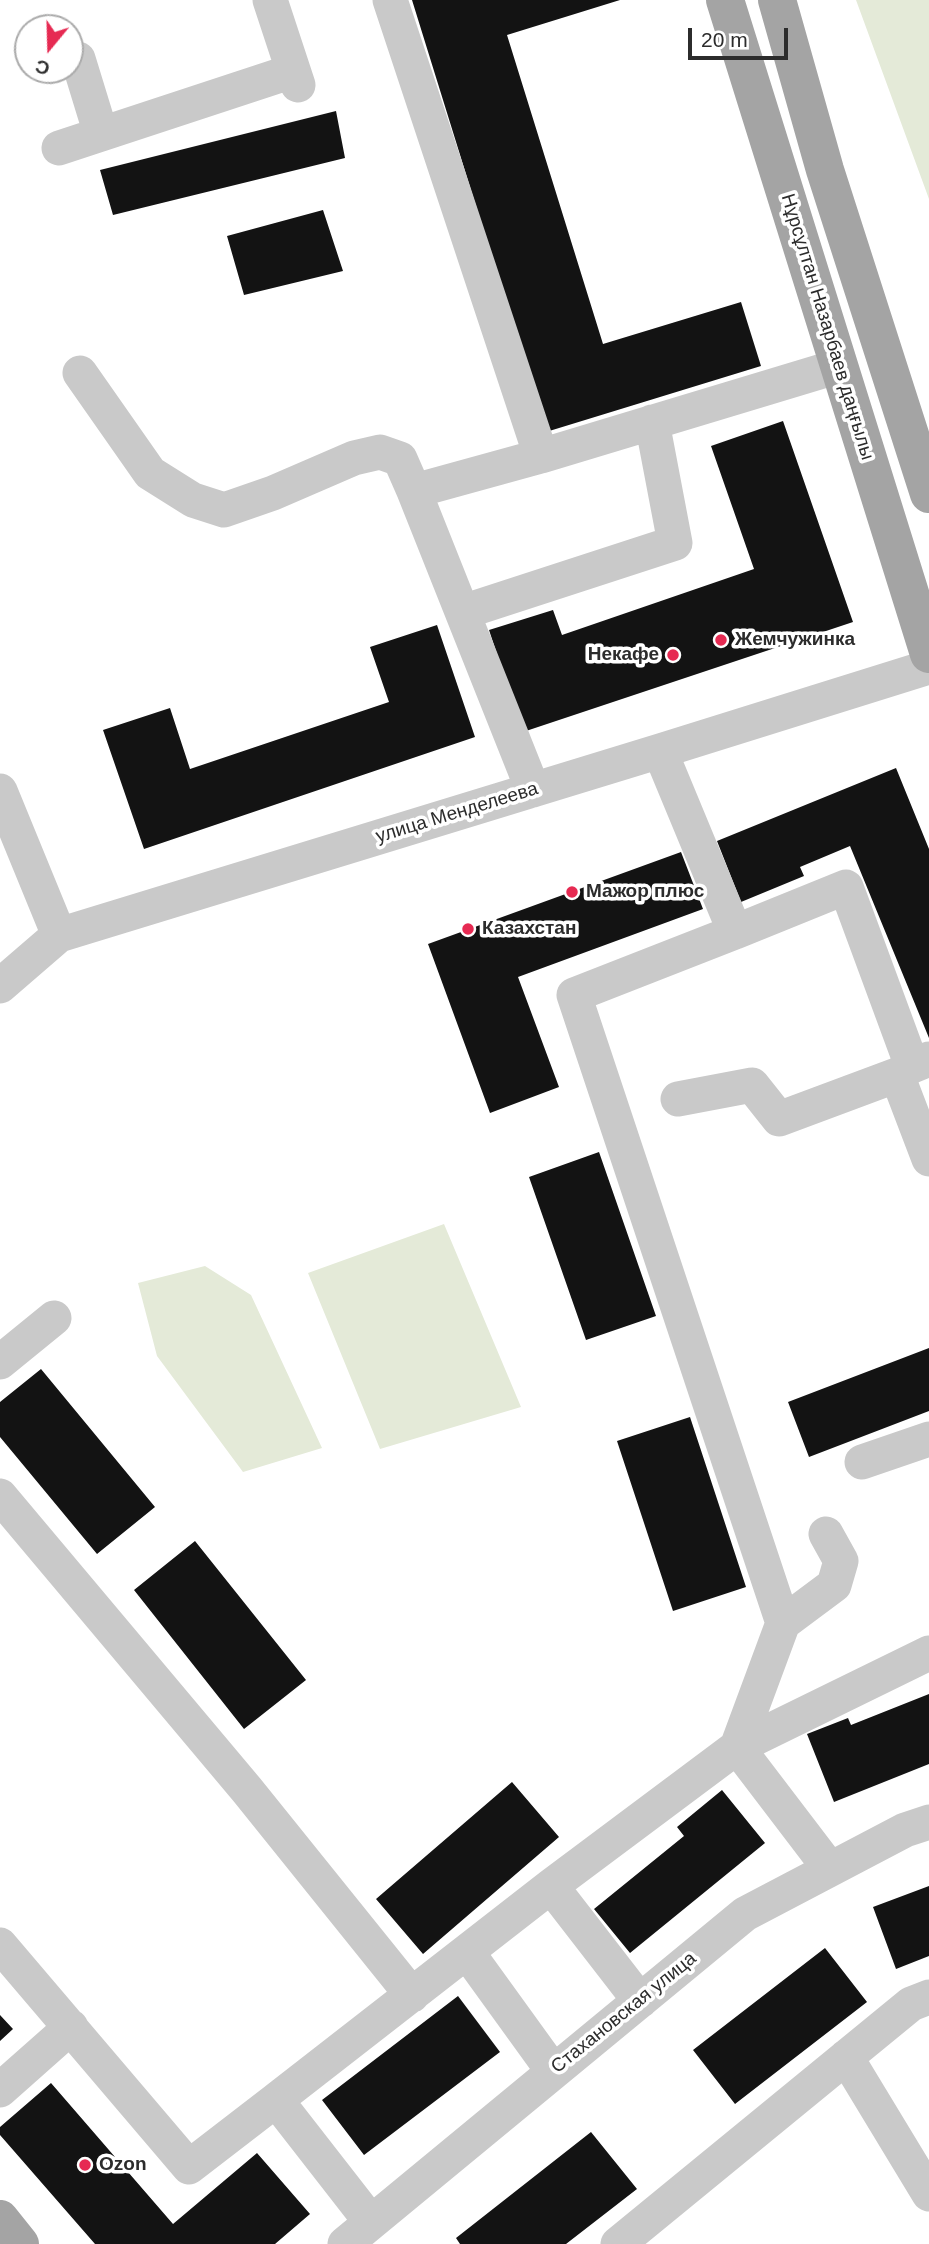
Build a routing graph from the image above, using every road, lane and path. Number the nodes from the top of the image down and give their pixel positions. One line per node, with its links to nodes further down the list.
1 (390, 0): 11 (street)
2 (726, 0): 8 (main road, Нұрсұлтан Назарбаев даңғылы)
3 (777, 0): 13 (main road)
4 (274, 1): 6 (street)
5 (84, 79): 6 (street)
6 (101, 134): 7 (street)
7 (59, 148)
8 (839, 366): 10 (street); 15 (main road, Нұрсұлтан Назарбаев даңғылы)
9 (80, 373): 12 (street)
10 (652, 422): 11 (street); 14 (street)
11 (541, 456): 12 (street)
12 (414, 491): 14 (street)
13 (929, 494)
14 (463, 612): 18 (street)
15 (929, 654)
16 (929, 667): 17 (street, улица Менделеева)
17 (660, 751): 18 (street, улица Менделеева); 20 (street)
18 (533, 790): 21 (street, улица Менделеева)
19 (0, 791): 21 (street)
20 (735, 932): 23 (street); 32 (street)
21 (59, 935): 22 (street, улица Менделеева)
22 (0, 986)
23 (913, 1067): 24 (street); 25 (street)
24 (678, 1099)
25 (929, 1159)
26 (54, 1318): 27 (street)
27 (0, 1362)
28 (929, 1439): 29 (street)
29 (862, 1462)
30 (0, 1497): 40 (street)
31 (825, 1534): 32 (street)
32 (783, 1623): 34 (street)
33 (929, 1653): 34 (street)
34 (737, 1747): 36 (street); 37 (street)
35 (929, 1822): 36 (street, Стахановская улица)
36 (830, 1869): 42 (street, Стахановская улица)
37 (551, 1886): 39 (street); 42 (street)
38 (0, 1945): 43 (street)
39 (467, 1952): 40 (street); 45 (street)
40 (412, 1995): 47 (street)
41 (929, 1997): 44 (street)
42 (639, 2001): 45 (street, Стахановская улица)
43 (71, 2027): 46 (street); 47 (street)
44 (846, 2057): 48 (street); 53 (street)
45 (553, 2071): 50 (street, Стахановская улица)
46 (0, 2090)
47 (276, 2100): 50 (street)
48 (929, 2194)
49 (0, 2219): 51 (main road)
50 (371, 2222): 52 (street, Стахановская улица)
51 (20, 2244)
52 (345, 2244)
53 (618, 2244)

